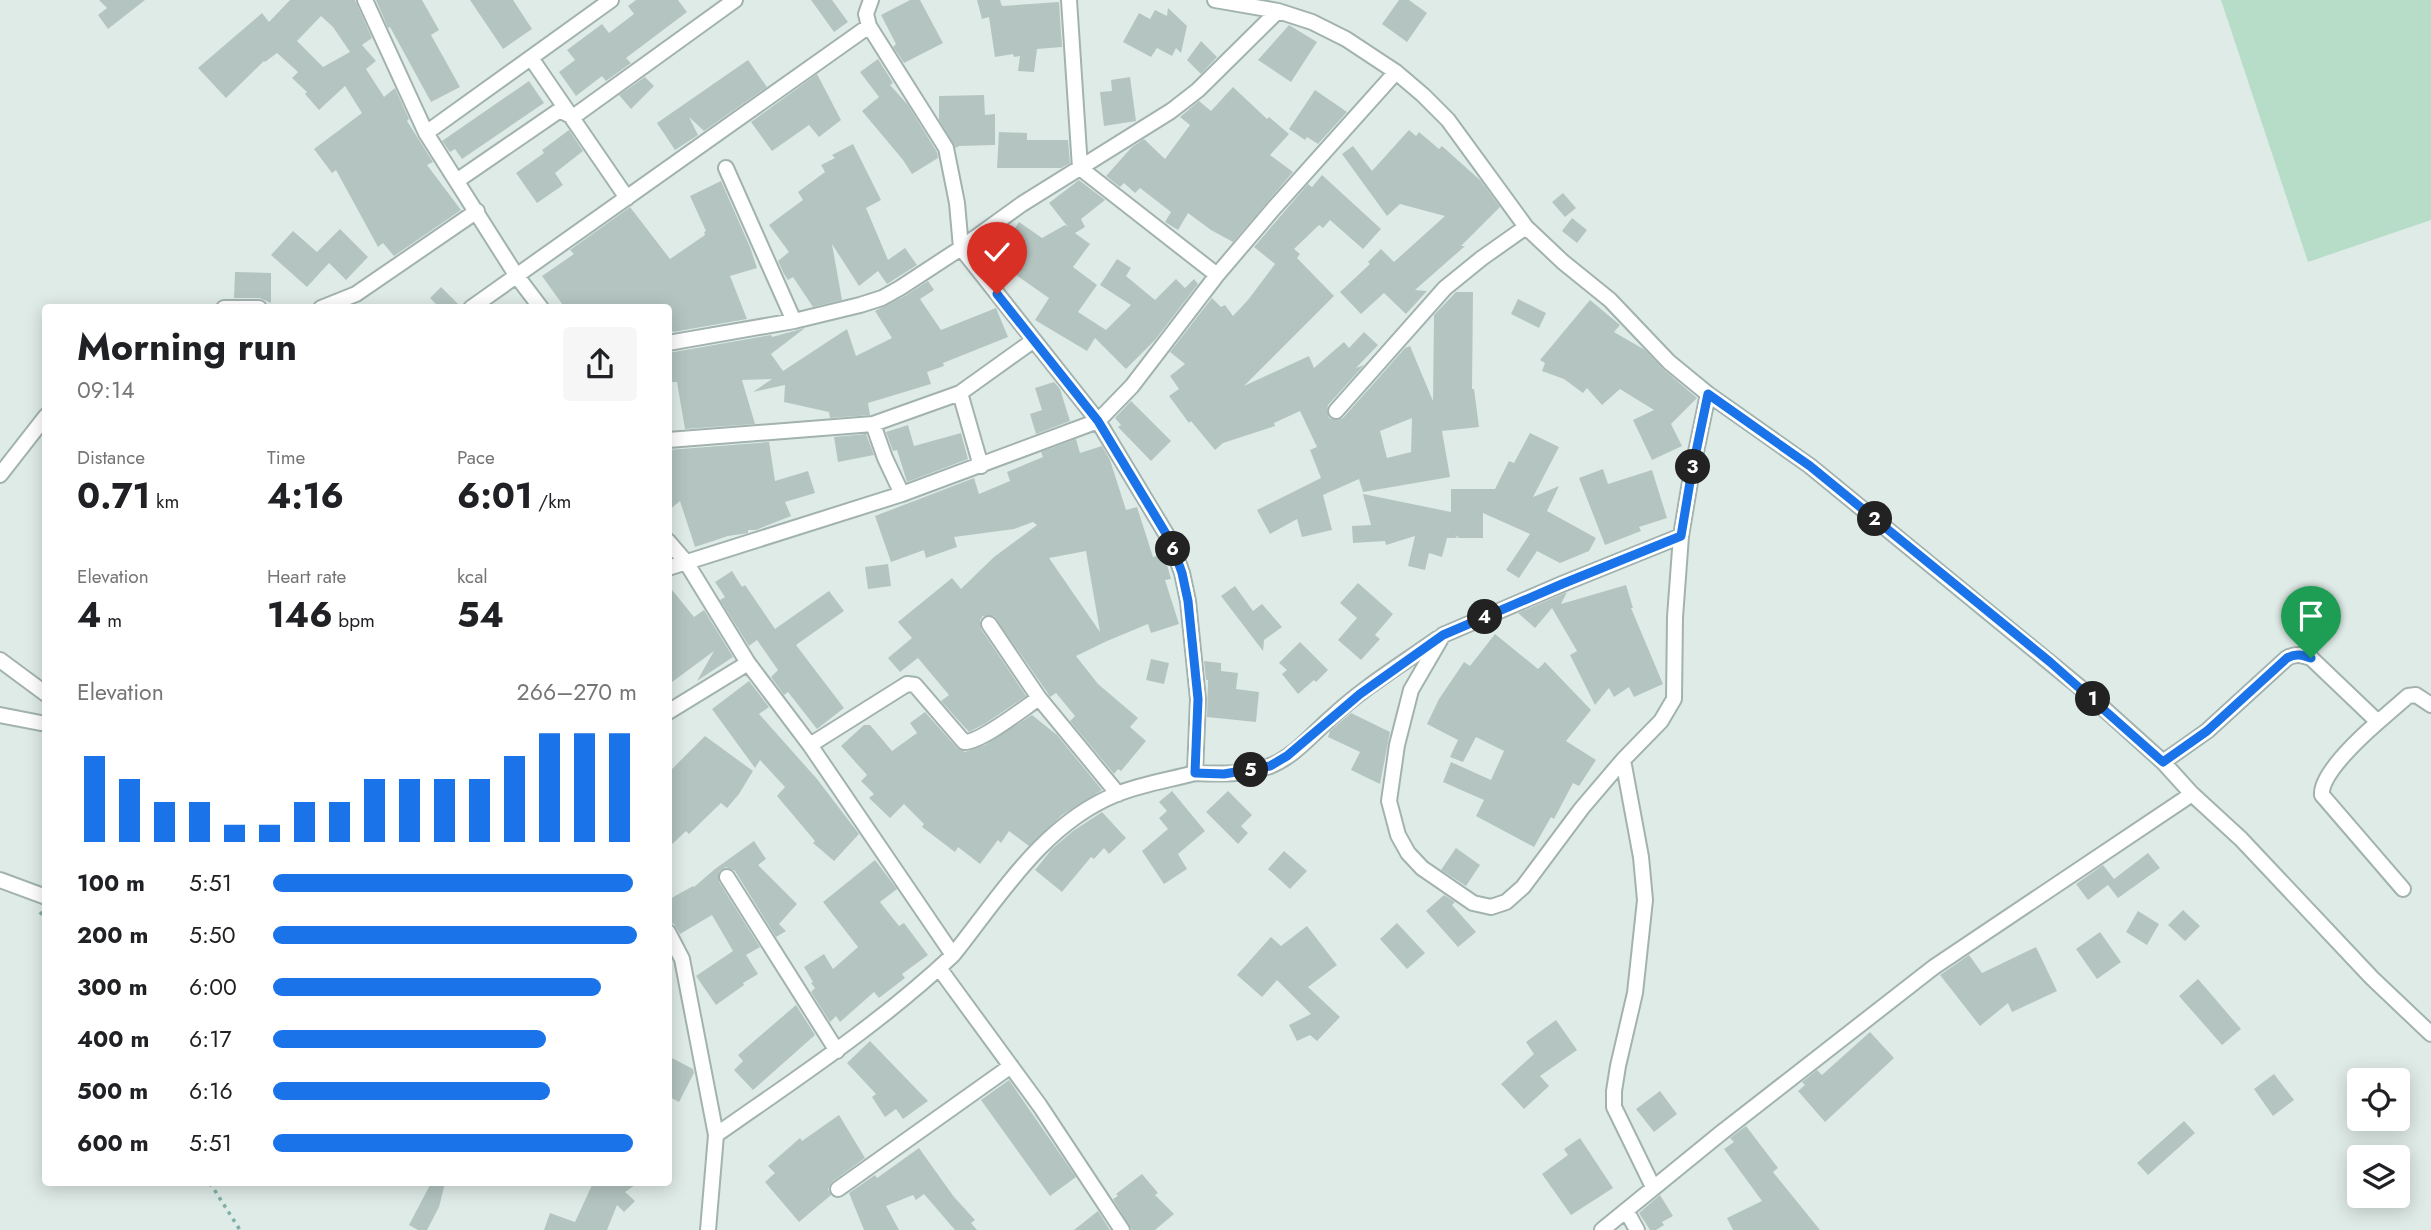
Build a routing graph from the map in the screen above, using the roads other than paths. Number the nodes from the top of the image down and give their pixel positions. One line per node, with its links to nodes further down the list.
1 (365, 0): 13 (street)
2 (611, 0): 10 (street)
3 (735, 0): 7 (street)
4 (871, 0): 9 (street)
5 (1069, 0): 15 (street)
6 (1215, 0): 8 (street)
7 (719, 4): 12 (street)
8 (1283, 8): 11 (street); 15 (street)
9 (870, 26): 17 (street); 20 (street)
10 (531, 58): 12 (street); 13 (street)
11 (1396, 72): 19 (street); 22 (street)
12 (573, 117): 16 (street); 17 (street)
13 (426, 133): 16 (street)
14 (726, 168): 26 (street)
15 (1080, 168): 20 (street); 22 (street)
16 (458, 180): 18 (street)
17 (627, 198): 21 (street)
18 (477, 211): 21 (street); 23 (street)
19 (1526, 227): 30 (street); 31 (street)
20 (961, 248): 26 (street); 27 (street)
21 (516, 275): 24 (street); 25 (street)
22 (1217, 275): 33 (street)
23 (331, 304)
24 (476, 304)
25 (538, 304)
26 (794, 320): 28 (street)
27 (1034, 340): 29 (street); 33 (street)
28 (672, 342)
29 (960, 393): 34 (street); 36 (street)
30 (1708, 394): 39 (street); 56 (street)
31 (1336, 411)
32 (42, 421): 37 (street)
33 (1098, 421): 36 (street); 57 (street)
34 (873, 424): 35 (street); 38 (street)
35 (672, 440)
36 (981, 466): 38 (street)
37 (0, 475)
38 (902, 494): 41 (street)
39 (1681, 536): 44 (street); 55 (street)
40 (672, 546): 41 (street)
41 (685, 562): 42 (street); 46 (street)
42 (672, 567)
43 (989, 624): 48 (street)
44 (1443, 635): 55 (street); 57 (street)
45 (0, 660): 47 (street)
46 (748, 663): 50 (street); 54 (street)
47 (42, 691)
48 (1039, 698): 54 (street); 58 (street)
49 (2431, 705): 52 (street)
50 (672, 710)
51 (0, 715): 53 (street)
52 (2378, 722): 56 (street); 62 (street)
53 (42, 723)
54 (810, 745): 65 (street)
55 (1623, 761): 73 (street)
56 (2163, 762): 59 (street)
57 (1195, 773): 58 (street)
58 (1118, 793): 65 (street)
59 (2192, 794): 69 (street); 73 (street)
60 (727, 877): 70 (street)
61 (0, 880): 63 (street)
62 (2403, 889)
63 (42, 896)
64 (672, 940): 66 (street)
65 (953, 955): 68 (street)
66 (682, 959): 67 (street); 72 (street)
67 (672, 967)
68 (939, 968): 70 (street); 71 (street)
69 (2431, 1034)
70 (837, 1051): 72 (street)
71 (1010, 1066): 74 (street); 77 (street)
72 (716, 1135): 76 (street)
73 (1653, 1187): 75 (street)
74 (838, 1189)
75 (1627, 1212): 78 (street); 79 (street)
76 (708, 1230)
77 (1122, 1230)
78 (1602, 1230)
79 (1636, 1230)

